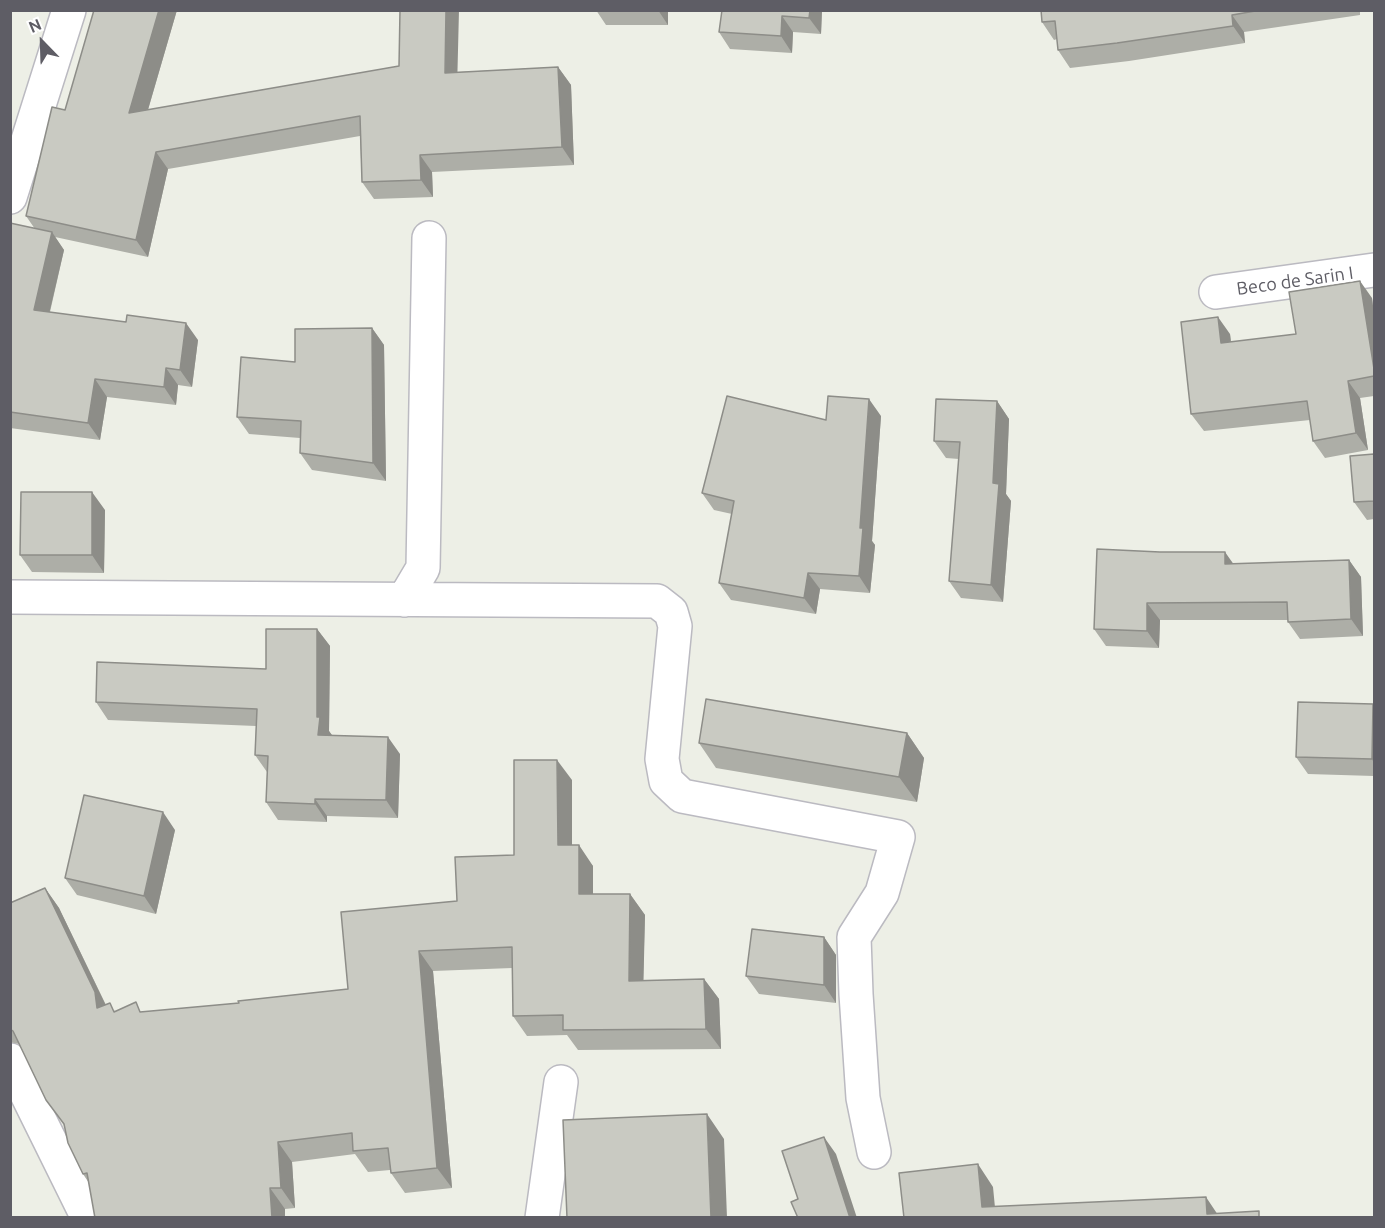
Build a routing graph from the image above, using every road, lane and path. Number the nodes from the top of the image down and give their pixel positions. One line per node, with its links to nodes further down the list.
1 (69, 10): 2 (street)
2 (10, 197)
3 (429, 238): 7 (street)
4 (1374, 270): 5 (street, Beco de Sarin I)
5 (1216, 292)
6 (10, 597): 7 (street)
7 (404, 600): 10 (street)
8 (10, 1060): 11 (street)
9 (561, 1082): 12 (street)
10 (874, 1152)
11 (88, 1218)
12 (542, 1218)

